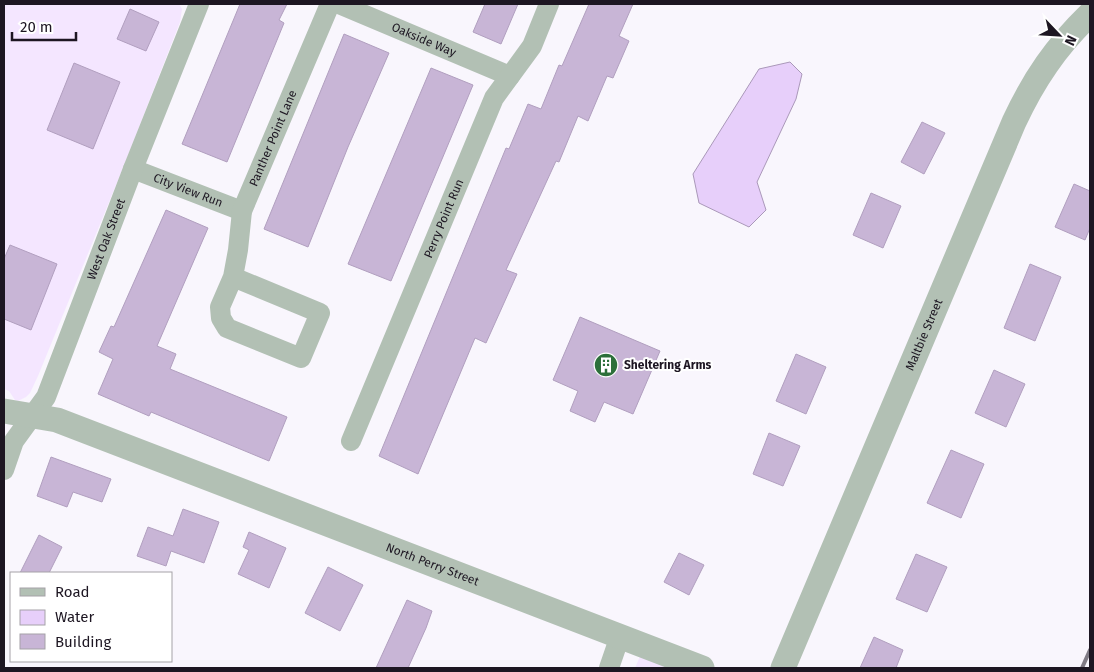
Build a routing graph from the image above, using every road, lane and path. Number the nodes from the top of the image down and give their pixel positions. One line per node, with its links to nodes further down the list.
1 (199, 4): 7 (street, West Oak Street)
2 (330, 4): 8 (street, Panther Point Lane)
3 (339, 4): 6 (street, Oakside Way)
4 (549, 4): 6 (street, Perry Point Run)
5 (1090, 14): 17 (street, Maltbie Street)
6 (510, 76): 12 (street, Perry Point Run)
7 (133, 169): 8 (street, City View Run); 11 (street, West Oak Street)
8 (242, 210): 9 (street, Panther Point Lane)
9 (232, 277): 9 (street, Panther Point Lane)
10 (4, 411): 11 (street)
11 (31, 416): 13 (street, West Oak Street); 14 (street, North Perry Street)
12 (351, 441)
13 (4, 470)
14 (620, 636): 15 (street); 16 (street, North Perry Street)
15 (609, 668)
16 (702, 668)
17 (783, 668)

